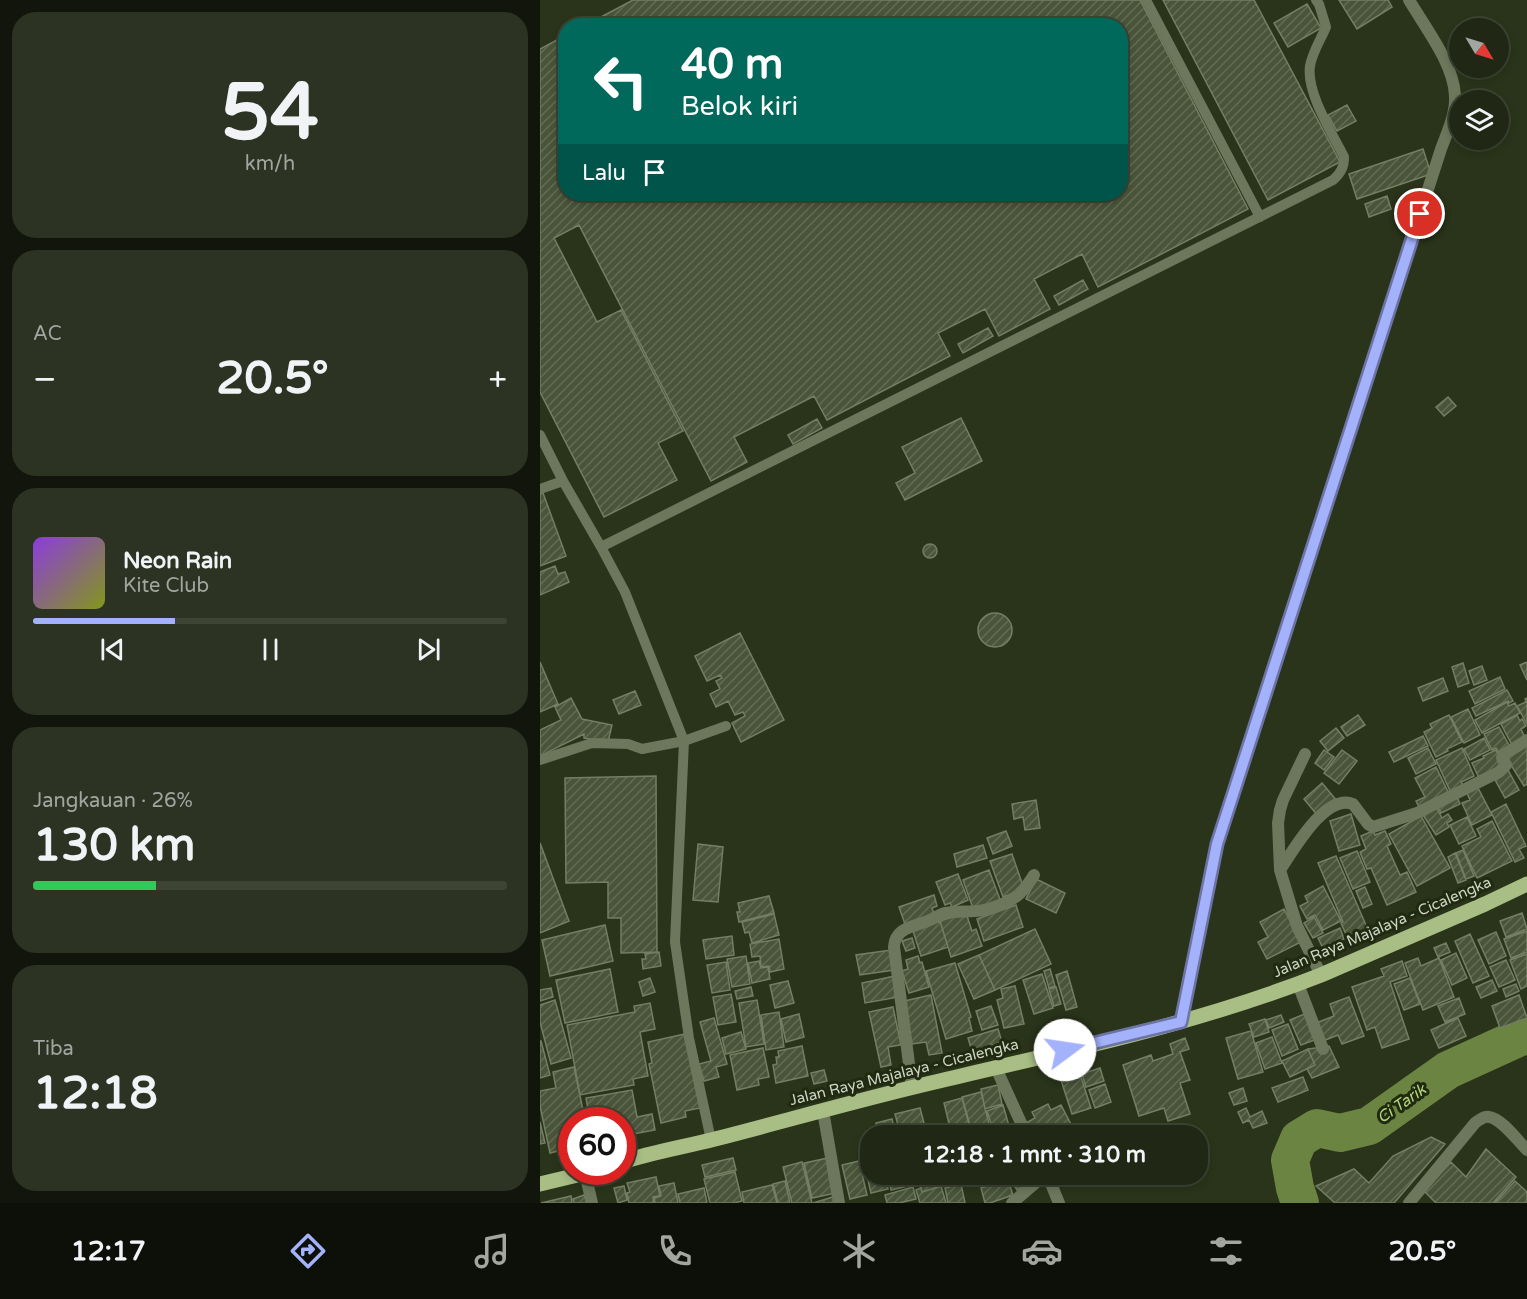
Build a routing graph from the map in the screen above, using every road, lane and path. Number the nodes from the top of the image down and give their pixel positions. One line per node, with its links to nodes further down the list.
1 (1146, 0): 4 (lane)
2 (1316, 0): 4 (lane)
3 (1409, 0): 19 (street)
4 (1260, 217): 8 (lane)
5 (540, 435): 6 (lane)
6 (562, 481): 7 (lane); 8 (lane)
7 (540, 489)
8 (601, 547): 10 (lane)
9 (726, 726): 10 (lane)
10 (684, 741): 13 (lane); 25 (lane)
11 (1527, 741): 14 (street)
12 (1305, 754): 14 (street)
13 (540, 760)
14 (1280, 870): 17 (street)
15 (1034, 875): 22 (street)
16 (1527, 884): 17 (main road, Jalan Raya Majalaya - Cicalengka)
17 (1321, 975): 18 (main road, Jalan Raya Majalaya - Cicalengka)
18 (1298, 984): 19 (main road, Jalan Raya Majalaya - Cicalengka); 20 (street)
19 (1181, 1022): 21 (main road, Jalan Raya Majalaya - Cicalengka)
20 (1323, 1049)
21 (996, 1068): 22 (main road, Jalan Raya Majalaya - Cicalengka); 24 (street)
22 (912, 1088): 23 (main road, Jalan Raya Majalaya - Cicalengka)
23 (823, 1111): 25 (main road, Jalan Raya Majalaya - Cicalengka); 34 (street)
24 (1022, 1125)
25 (711, 1140): 27 (main road, Jalan Raya Majalaya - Cicalengka)
26 (1527, 1150): 37 (street)
27 (636, 1157)
28 (558, 1179): 29 (main road)
29 (540, 1184)
30 (589, 1185): 33 (street)
31 (1034, 1185): 35 (street)
32 (1052, 1185): 36 (street)
33 (592, 1203)
34 (839, 1203)
35 (1012, 1203)
36 (1059, 1203)
37 (1408, 1203)

